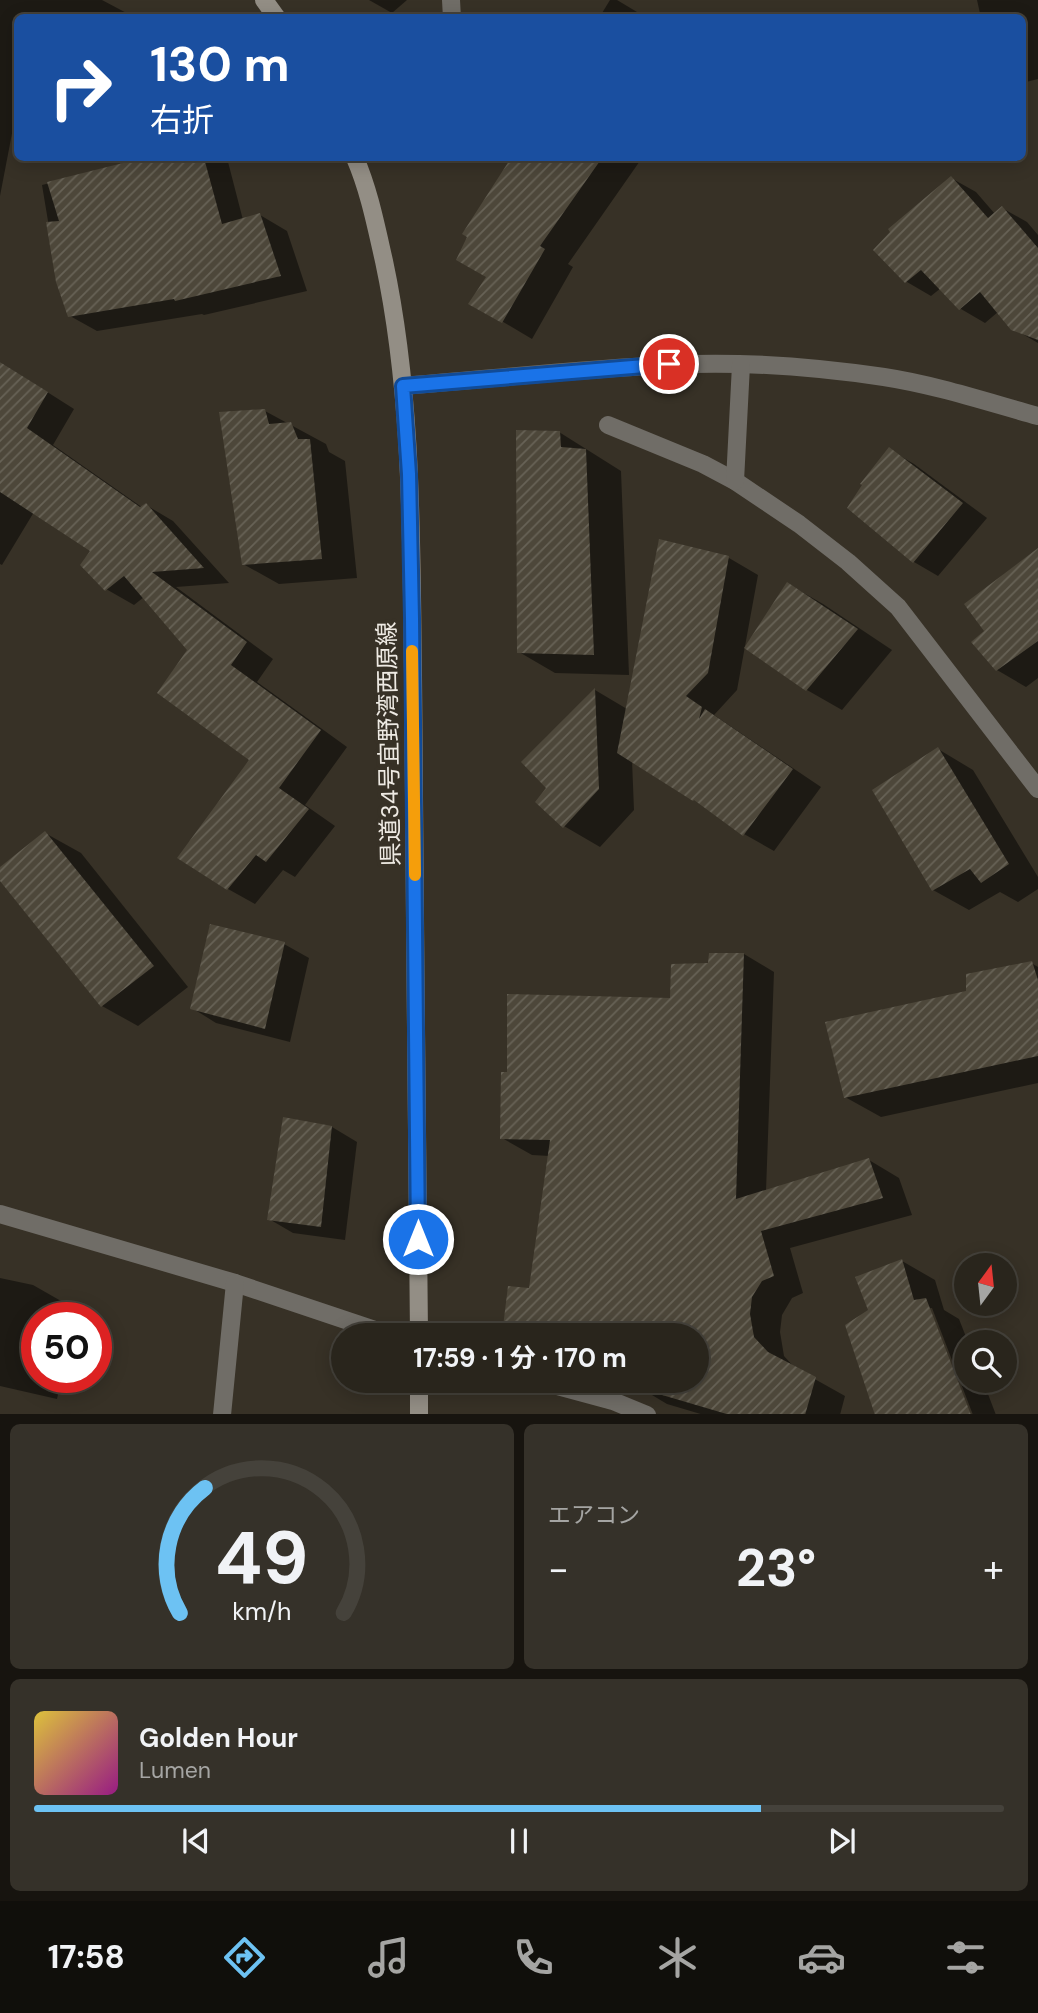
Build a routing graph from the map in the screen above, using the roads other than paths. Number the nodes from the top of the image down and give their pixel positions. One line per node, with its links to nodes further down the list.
1 (356, 161): 3 (main road, 県道34号宜野湾西原線)
2 (741, 365): 3 (street); 4 (street); 6 (street)
3 (403, 386): 11 (main road, 県道34号宜野湾西原線)
4 (1038, 416)
5 (608, 425): 6 (street)
6 (735, 481): 7 (street)
7 (1038, 789)
8 (0, 1214): 9 (street)
9 (234, 1283): 10 (street); 14 (street)
10 (354, 1323)
11 (419, 1323)
12 (419, 1393): 15 (main road)
13 (583, 1393): 16 (street)
14 (222, 1414)
15 (419, 1414)
16 (645, 1414)

